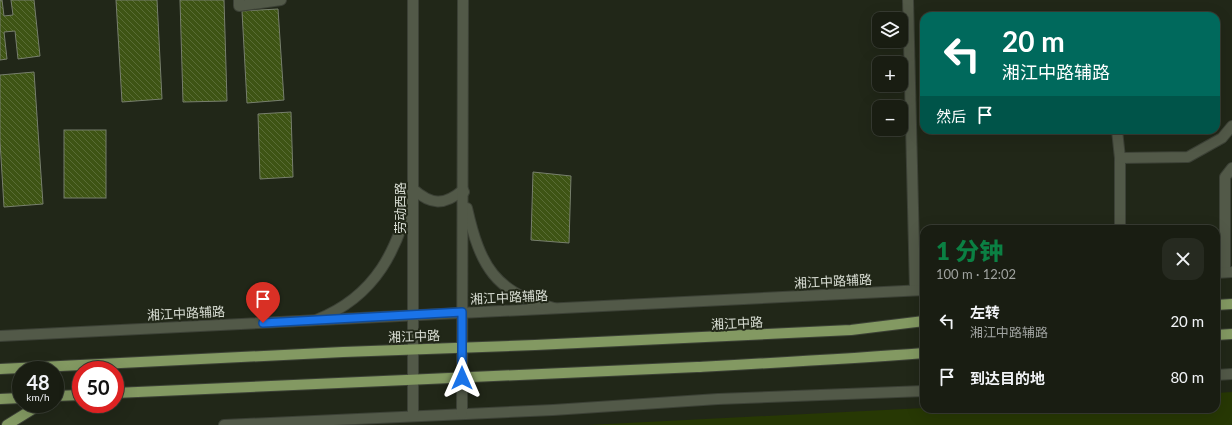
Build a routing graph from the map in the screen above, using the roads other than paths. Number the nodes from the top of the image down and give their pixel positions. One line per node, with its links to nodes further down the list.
1 (239, 0): 2 (street)
2 (281, 0)
3 (413, 0): 10 (street, 劳动西路)
4 (463, 0): 11 (street)
5 (908, 0): 14 (street)
6 (1232, 126): 8 (street)
7 (1117, 134): 8 (street)
8 (1120, 158): 12 (street)
9 (1232, 168): 13 (street)
10 (413, 189): 11 (street); 19 (street, 劳动西路); 20 (street)
11 (463, 190): 17 (street); 18 (street)
12 (1120, 225)
13 (1224, 272)
14 (919, 290): 17 (street, 湘江中路辅路)
15 (1232, 304): 16 (main road)
16 (1220, 305)
17 (554, 308): 18 (street, 湘江中路辅路)
18 (462, 312): 19 (street, 湘江中路辅路); 25 (street)
19 (413, 315): 20 (street, 湘江中路辅路); 26 (street, 劳动西路)
20 (316, 320): 24 (street, 湘江中路辅路)
21 (920, 321): 25 (main road, 湘江中路)
22 (1232, 334): 23 (main road)
23 (1220, 335)
24 (0, 336)
25 (462, 347): 26 (main road, 湘江中路); 31 (street)
26 (413, 349): 28 (main road, 湘江中路); 32 (street, 劳动西路)
27 (920, 353): 31 (main road)
28 (0, 369)
29 (1232, 374): 30 (street)
30 (1220, 375)
31 (462, 378): 32 (main road); 38 (street)
32 (413, 379): 34 (main road); 39 (street, 劳动西路)
33 (920, 391): 38 (street)
34 (124, 393)
35 (12, 398): 36 (main road)
36 (0, 399)
37 (26, 413): 40 (main road)
38 (462, 414): 39 (street)
39 (413, 416): 41 (street)
40 (7, 425)
41 (224, 425)

